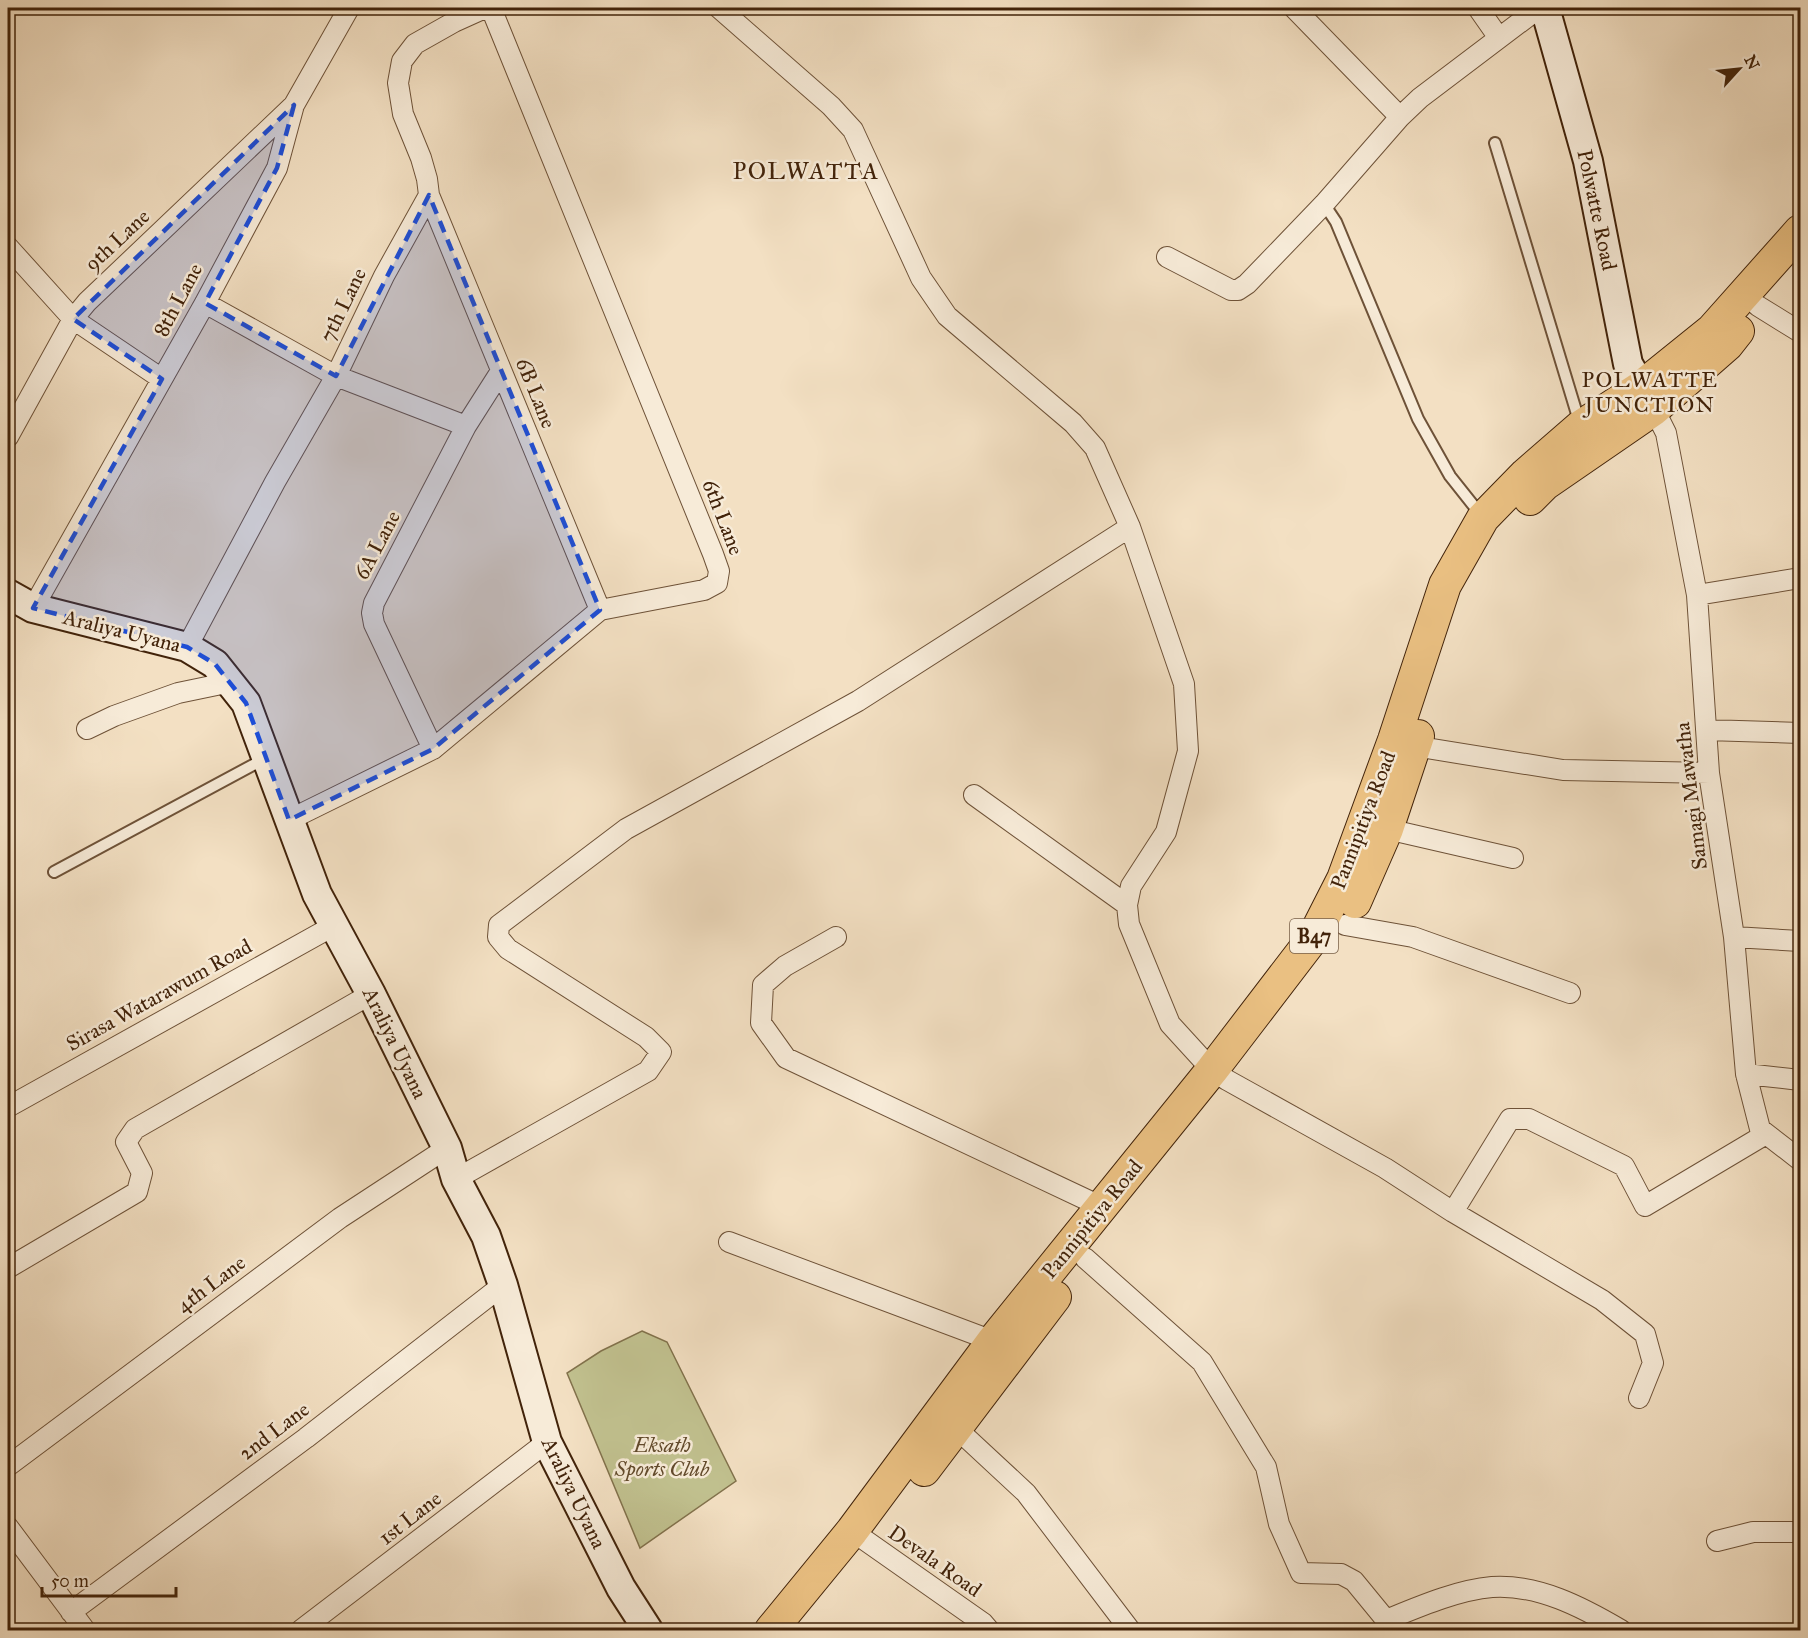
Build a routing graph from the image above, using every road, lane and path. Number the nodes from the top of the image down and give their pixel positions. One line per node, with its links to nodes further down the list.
1 (349, 8): 10 (street, 8th Lane)
2 (485, 8): 13 (street)
3 (491, 8): 37 (street, 6th Lane)
4 (719, 8): 32 (street)
5 (1294, 8): 11 (street)
6 (1478, 8): 9 (street)
7 (1539, 8): 9 (street)
8 (1545, 8): 26 (street, Polwatte Road)
9 (1499, 38): 11 (street)
10 (294, 105): 19 (street, 8th Lane); 21 (street, 9th Lane)
11 (1400, 117): 14 (street)
12 (1495, 143): 29 (lane)
13 (429, 195): 23 (street, 6B Lane); 24 (street, 7th Lane)
14 (1324, 204): 17 (street); 31 (lane)
15 (1800, 231): 26 (main road, Pannipitiya Road / B47)
16 (8, 247): 21 (street)
17 (1167, 256)
18 (1800, 258): 20 (main road, Pannipitiya Road / B47)
19 (206, 303): 24 (street); 25 (street, 8th Lane)
20 (1758, 306): 22 (street); 26 (main road, Pannipitiya Road / B47)
21 (73, 320): 25 (street); 27 (street, 9th Lane)
22 (1800, 332)
23 (501, 371): 28 (street, 6A Lane); 37 (street, 6B Lane)
24 (336, 376): 28 (street); 38 (street, 7th Lane)
25 (162, 379): 36 (street, 8th Lane)
26 (1647, 398): 29 (main road, Pannipitiya Road / B47); 35 (street, Samagi Mawatha); 43 (main road, Pannipitiya Road / B47)
27 (13, 412): 30 (street, 9th Lane)
28 (466, 426): 44 (street, 6A Lane)
29 (1580, 427): 31 (main road, Pannipitiya Road / B47)
30 (8, 437)
31 (1483, 518): 61 (main road, Pannipitiya Road / B47)
32 (1130, 527): 52 (street); 67 (street)
33 (1800, 578): 35 (street)
34 (8, 594): 36 (street, Araliya Uyana)
35 (1697, 595): 41 (street, Samagi Mawatha)
36 (33, 608): 38 (street, Araliya Uyana)
37 (600, 610): 44 (street, 6th Lane)
38 (187, 646): 39 (street, Araliya Uyana)
39 (231, 682): 40 (street); 45 (street, Araliya Uyana)
40 (87, 729)
41 (1706, 730): 42 (street); 46 (street, Samagi Mawatha)
42 (1800, 733)
43 (1414, 746): 46 (street); 49 (main road, Pannipitiya Road / B47)
44 (434, 749): 48 (street, 6th Lane)
45 (267, 758): 48 (street, Araliya Uyana); 51 (lane)
46 (1709, 773): 56 (street, Samagi Mawatha)
47 (974, 795): 52 (street)
48 (289, 820): 53 (street, Araliya Uyana)
49 (1387, 829): 50 (street); 54 (main road, Pannipitiya Road / B47)
50 (1513, 858)
51 (54, 872)
52 (1126, 905): 61 (street)
53 (335, 925): 59 (street, Araliya Uyana); 63 (street, Sirasa Watarawum Road)
54 (1345, 925): 58 (street); 61 (main road, Pannipitiya Road / B47)
55 (836, 937): 68 (street)
56 (1734, 937): 57 (street); 60 (street, Samagi Mawatha)
57 (1800, 941)
58 (1570, 993)
59 (371, 994): 65 (street, Araliya Uyana); 72 (street)
60 (1746, 1074): 62 (street); 64 (street, Samagi Mawatha)
61 (1219, 1075): 68 (main road, Pannipitiya Road / B47); 69 (street); 71 (main road, Pannipitiya Road / B47)
62 (1800, 1080)
63 (8, 1107)
64 (1766, 1134): 66 (street, Samagi Mawatha); 69 (street)
65 (447, 1148): 67 (street, Araliya Uyana); 78 (street, 4th Lane)
66 (1800, 1160)
67 (456, 1179): 73 (street, Araliya Uyana)
68 (1102, 1207): 74 (main road, Pannipitiya Road / B47)
69 (1453, 1212): 75 (street)
70 (729, 1242): 74 (street)
71 (1085, 1258): 76 (main road, Pannipitiya Road / B47); 84 (street)
72 (8, 1268)
73 (503, 1285): 77 (street, Araliya Uyana); 83 (street, 2nd Lane)
74 (993, 1341): 81 (main road, Pannipitiya Road / B47)
75 (1639, 1398)
76 (956, 1428): 81 (main road, Pannipitiya Road / B47); 91 (street)
77 (547, 1442): 86 (street, 1st Lane); 87 (street, Araliya Uyana)
78 (8, 1466)
79 (8, 1527): 83 (street)
80 (1800, 1532): 82 (street)
81 (860, 1537): 88 (main road, Pannipitiya Road / B47); 89 (main road, Pannipitiya Road / B47); 90 (street, Devala Road)
82 (1717, 1541)
83 (70, 1612): 85 (street)
84 (1388, 1625): 92 (street)
85 (85, 1630)
86 (301, 1630)
87 (648, 1630)
88 (771, 1630)
89 (796, 1630)
90 (989, 1630)
91 (1130, 1630)
92 (1621, 1630)

